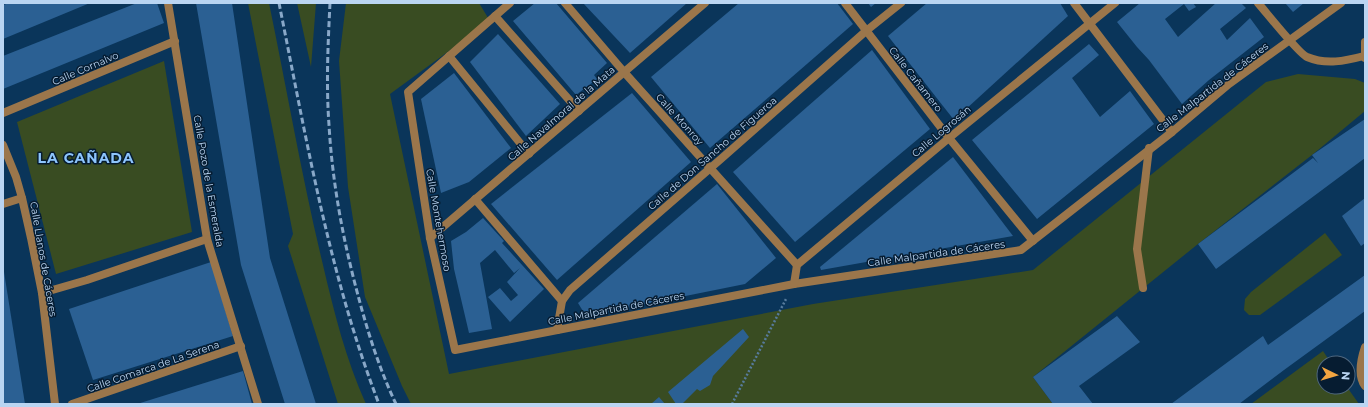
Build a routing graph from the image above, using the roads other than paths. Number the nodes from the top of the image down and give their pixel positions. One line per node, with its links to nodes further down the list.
1 (168, 3): 15 (street, Calle Pozo de la Esmeralda)
2 (510, 3): 11 (street)
3 (565, 3): 19 (street, Calle Monroy)
4 (705, 3): 19 (street, Calle Navalmoral de la Mata)
5 (845, 3): 13 (street, Calle Cañamero)
6 (901, 3): 13 (street, Calle de Don Sancho de Figueroa)
7 (1074, 3): 12 (street)
8 (1115, 3): 12 (street, Calle Logrosán)
9 (1258, 3): 14 (street)
10 (1341, 3): 14 (street, Calle Malpartida de Cáceres)
11 (495, 16): 17 (street); 20 (street)
12 (1090, 24): 22 (street); 23 (street, Calle Logrosán)
13 (866, 31): 23 (street, Calle Cañamero); 27 (street, Calle de Don Sancho de Figueroa)
14 (1290, 40): 18 (street); 22 (street, Calle Malpartida de Cáceres)
15 (175, 41): 21 (street, Calle Cornalvo); 32 (street, Calle Pozo de la Esmeralda)
16 (1365, 42): 18 (street)
17 (449, 56): 26 (street); 31 (street, Calle Montehermoso)
18 (1365, 57)
19 (624, 72): 20 (street, Calle Navalmoral de la Mata); 27 (street, Calle Monroy)
20 (579, 111): 26 (street, Calle Navalmoral de la Mata)
21 (3, 113)
22 (1172, 132): 25 (street, Calle Malpartida de Cáceres)
23 (949, 138): 33 (street, Calle Cañamero); 34 (street, Calle Logrosán)
24 (3, 146): 28 (street, Calle Llanos de Cáceres)
25 (1149, 148): 33 (street, Calle Malpartida de Cáceres); 36 (street)
26 (530, 154): 29 (street, Calle Navalmoral de la Mata)
27 (711, 168): 34 (street, Calle Monroy); 38 (street, Calle de Don Sancho de Figueroa)
28 (22, 198): 30 (street); 37 (street, Calle Llanos de Cáceres)
29 (474, 199): 31 (street, Calle Navalmoral de la Mata); 38 (street)
30 (3, 204)
31 (430, 238): 42 (street, Calle Montehermoso)
32 (207, 239): 37 (street); 40 (street, Calle Pozo de la Esmeralda)
33 (1033, 241): 35 (street, Calle Malpartida de Cáceres)
34 (797, 265): 35 (street)
35 (794, 284): 39 (street, Calle Malpartida de Cáceres)
36 (1143, 288)
37 (42, 293): 44 (street, Calle Llanos de Cáceres)
38 (562, 301): 39 (street)
39 (557, 330): 42 (street, Calle Malpartida de Cáceres)
40 (240, 346): 45 (street, Calle Comarca de La Serena); 46 (street, Calle Pozo de la Esmeralda)
41 (1365, 347): 43 (street)
42 (456, 350)
43 (1365, 386)
44 (55, 404)
45 (72, 404)
46 (258, 404)

